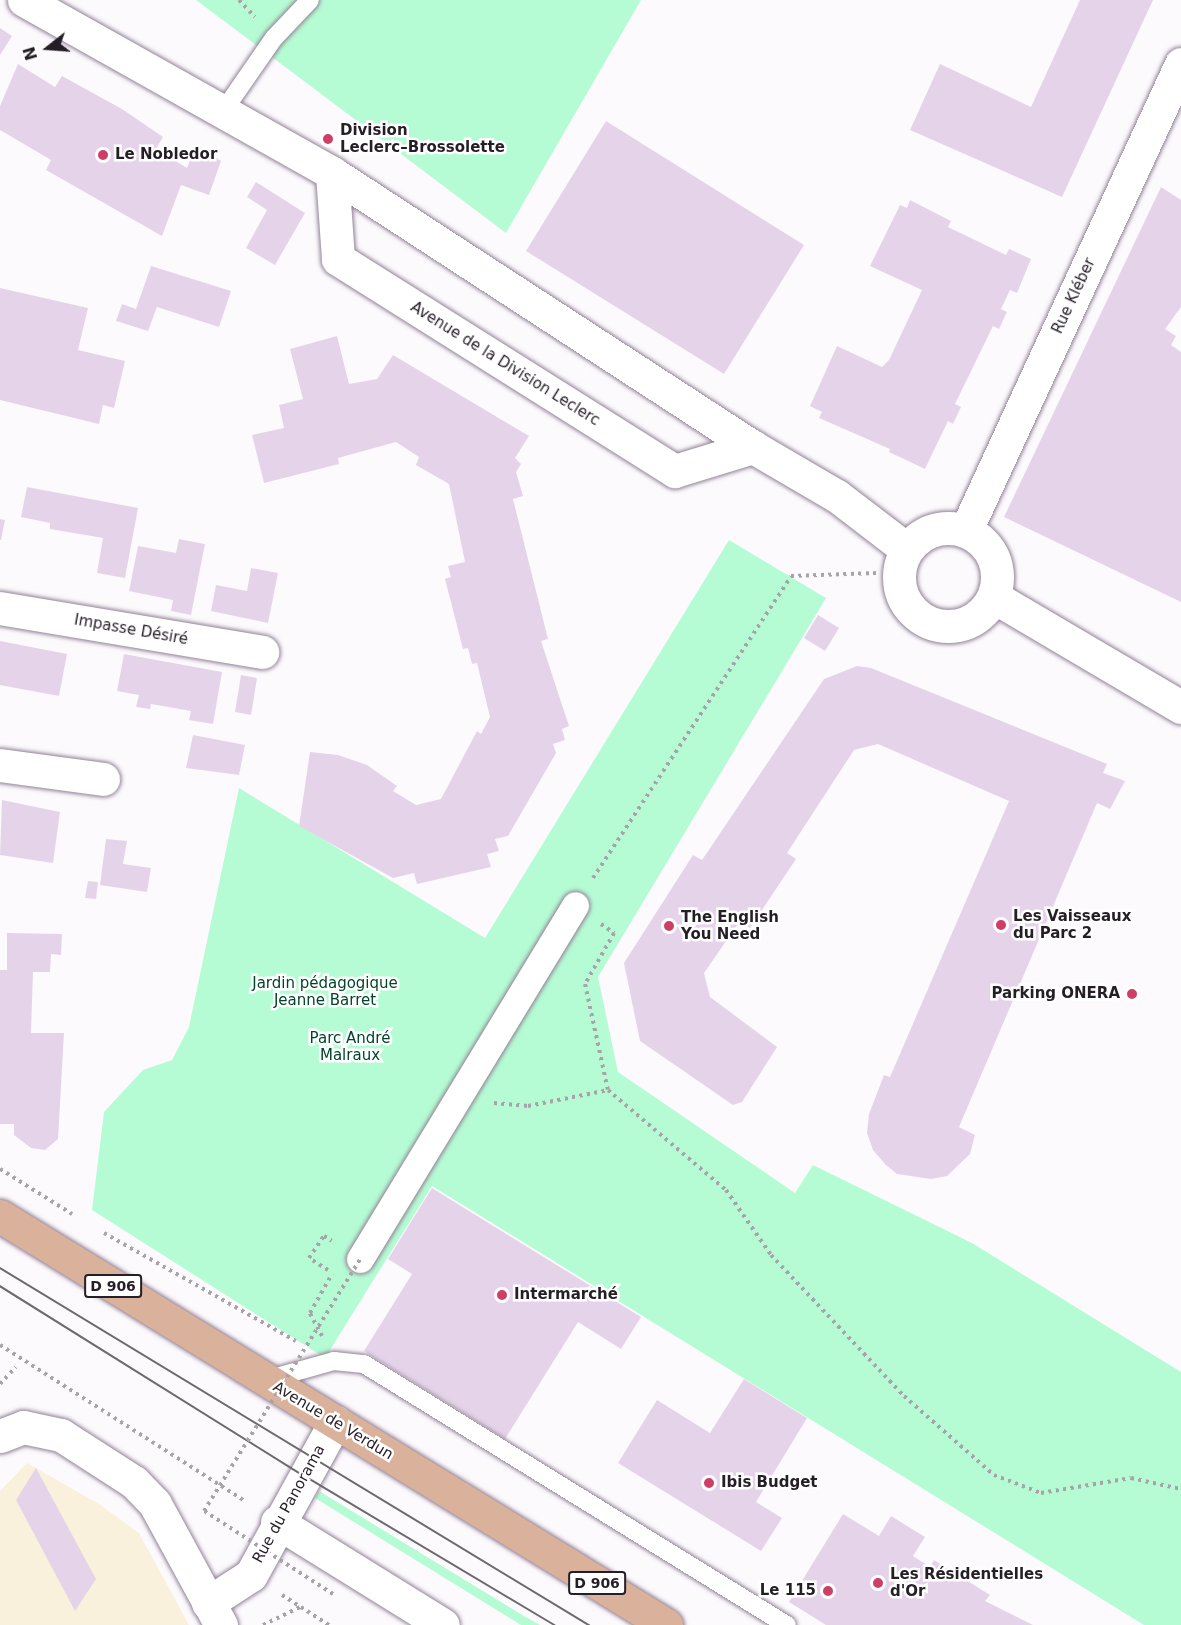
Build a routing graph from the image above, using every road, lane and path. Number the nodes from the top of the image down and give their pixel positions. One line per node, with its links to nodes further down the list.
1 (24, 0): 4 (street)
2 (57, 0): 4 (street)
3 (310, 0): 6 (lane)
4 (131, 58): 6 (street)
5 (1181, 64): 9 (street, Rue Kléber)
6 (222, 113): 7 (street)
7 (332, 174): 8 (street); 8 (street, Avenue de la Division Leclerc)
8 (753, 447): 10 (street)
9 (967, 528): 10 (street); 11 (street)
10 (902, 560): 11 (street); 17 (path)
11 (994, 597): 14 (street)
12 (0, 608): 13 (street, Impasse Désiré)
13 (262, 652)
14 (1181, 707)
15 (0, 765): 16 (street)
16 (103, 779)
17 (575, 905): 18 (path); 19 (street)
18 (609, 1090): 19 (path); 30 (path)
19 (464, 1092): 21 (street)
20 (0, 1216): 26 (main road, Avenue de Verdun / D 906)
21 (360, 1259): 32 (path, bridge)
22 (315, 1300): 24 (path)
23 (0, 1345): 31 (path)
24 (334, 1361): 26 (lane); 38 (lane)
25 (16, 1367): 27 (path)
26 (265, 1380): 28 (main road, Avenue de Verdun / D 906)
27 (0, 1384)
28 (335, 1422): 31 (street, Rue du Panorama); 37 (main road, Avenue de Verdun / D 906)
29 (12, 1432): 33 (street, Rue du Panorama)
30 (1181, 1490)
31 (277, 1522): 33 (street, Rue du Panorama); 36 (street)
32 (333, 1594)
33 (214, 1614)
34 (263, 1625): 35 (path)
35 (329, 1625)
36 (443, 1625)
37 (666, 1625)
38 (787, 1625)

